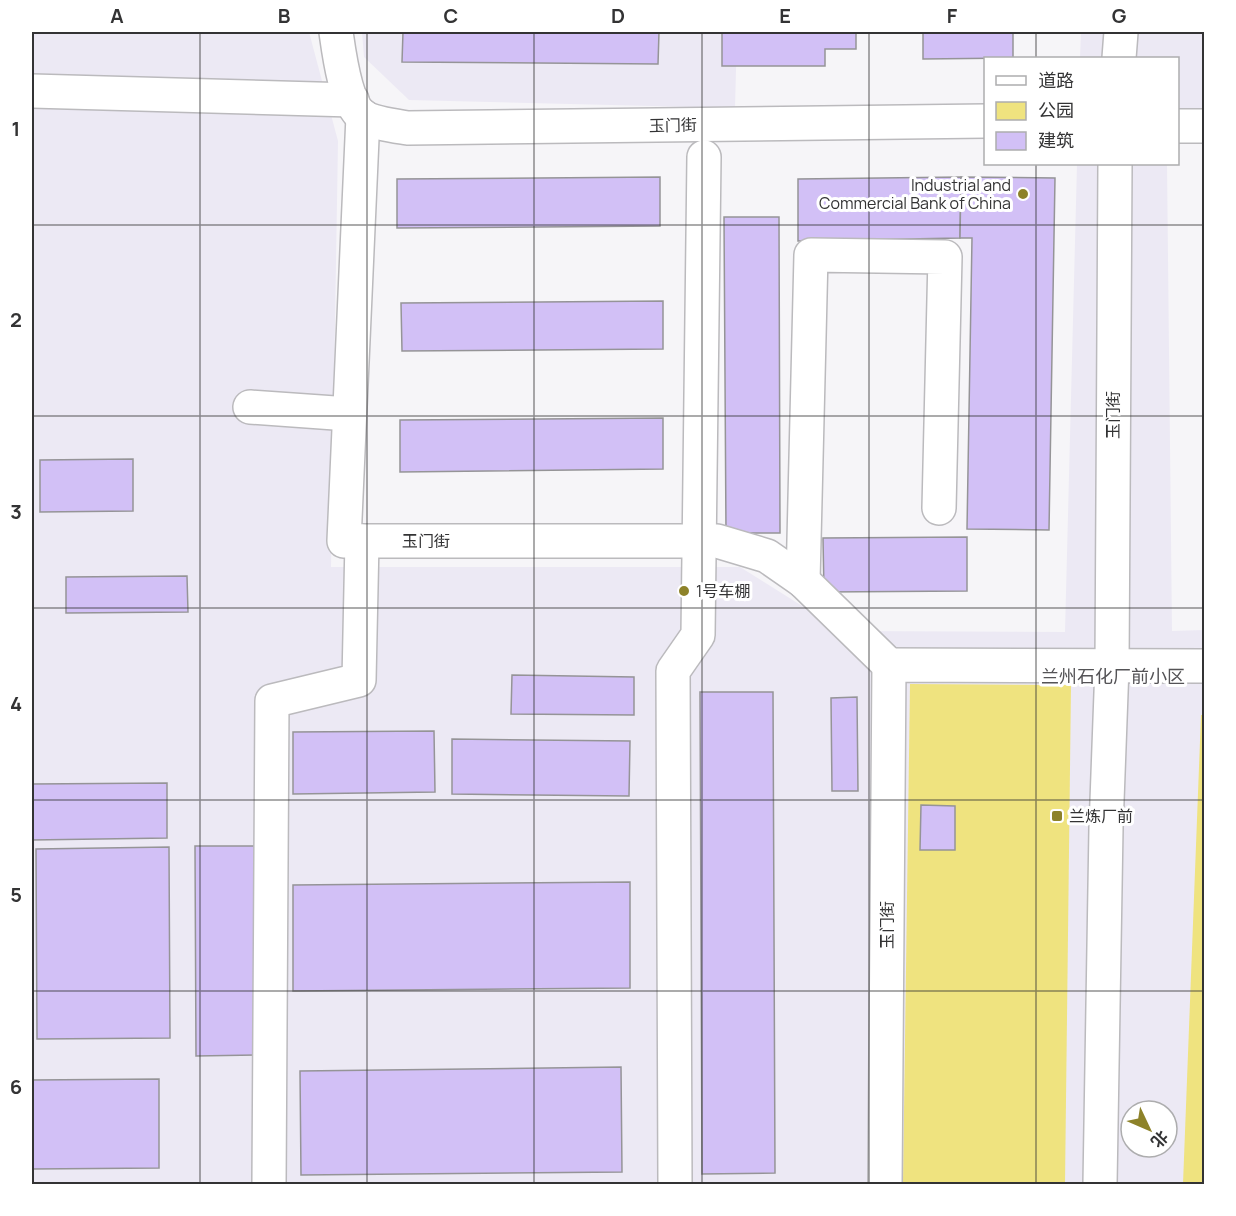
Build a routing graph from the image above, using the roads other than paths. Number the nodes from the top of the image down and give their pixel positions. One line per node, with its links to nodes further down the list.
1 (336, 32): 5 (street)
2 (1121, 32): 3 (street)
3 (1119, 57)
4 (32, 91): 5 (street, 玉门街)
5 (357, 108): 6 (street, 玉门街); 12 (street)
6 (984, 121)
7 (1179, 126): 8 (street)
8 (1204, 126)
9 (704, 157): 15 (street)
10 (1115, 165): 18 (street, 玉门街)
11 (250, 407): 12 (street)
12 (349, 414): 14 (street)
13 (939, 508): 16 (street)
14 (362, 541): 15 (street, 玉门街); 20 (street)
15 (701, 541): 16 (street, 玉门街); 21 (street)
16 (803, 581): 17 (street, 玉门街)
17 (889, 665): 18 (street); 22 (street, 玉门街)
18 (1112, 666): 19 (street); 23 (street, 玉门街)
19 (1204, 666)
20 (269, 1185)
21 (675, 1185)
22 (885, 1185)
23 (1100, 1185)

